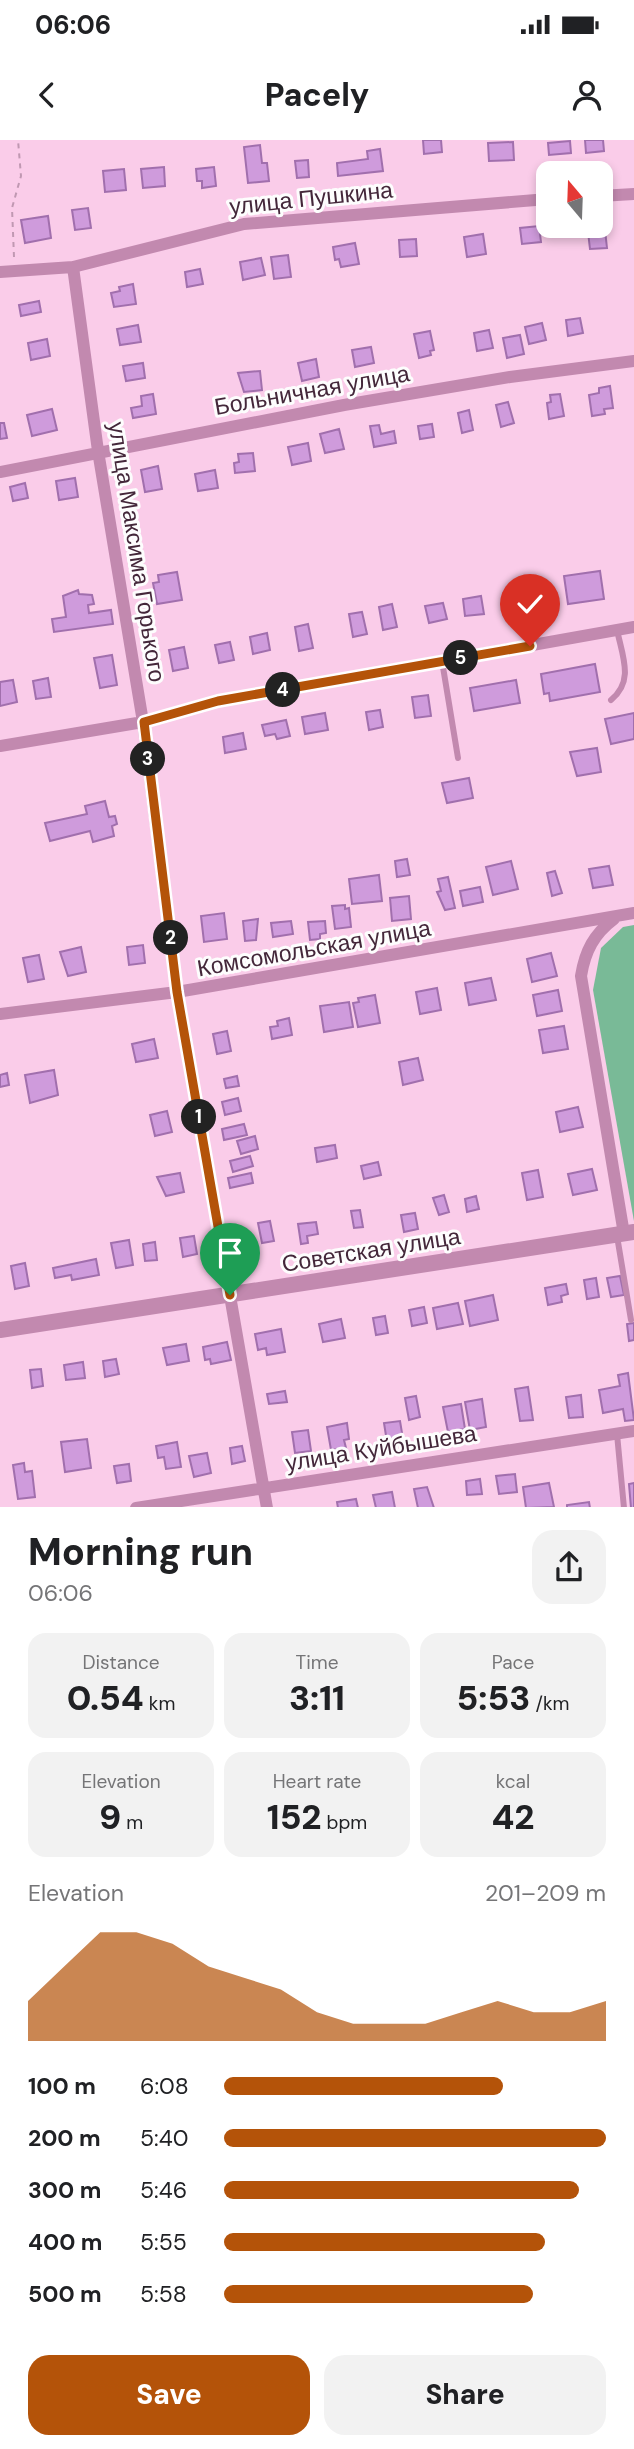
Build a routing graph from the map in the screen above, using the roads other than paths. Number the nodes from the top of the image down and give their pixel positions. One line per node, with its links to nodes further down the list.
1 (634, 194): 2 (street)
2 (613, 195)
3 (536, 200): 4 (street, улица Пушкина)
4 (73, 267): 5 (street, улица Пушкина); 7 (street, улица Максима Горького)
5 (0, 272)
6 (634, 361): 7 (street, Больничная улица)
7 (98, 451): 8 (street, Больничная улица); 13 (street, улица Максима Горького)
8 (0, 472)
9 (634, 627): 10 (street)
10 (617, 630): 11 (street); 12 (lane)
11 (442, 661): 13 (street); 15 (lane)
12 (611, 700)
13 (144, 722): 14 (street); 18 (street, улица Максима Горького)
14 (0, 746)
15 (458, 758)
16 (634, 914): 17 (street, Комсомольская улица)
17 (617, 917): 18 (street, Комсомольская улица); 20 (street)
18 (177, 992): 19 (street, Комсомольская улица); 21 (street, улица Максима Горького)
19 (0, 1014)
20 (625, 1234): 21 (street, Советская улица); 22 (lane)
21 (230, 1295): 23 (street, Советская улица); 26 (street, улица Максима Горького)
22 (631, 1320)
23 (0, 1330)
24 (634, 1431): 25 (street, улица Куйбышева)
25 (617, 1434): 26 (street, улица Куйбышева); 29 (lane)
26 (264, 1487): 27 (street, улица Куйбышева); 28 (street, улица Максима Горького)
27 (135, 1507)
28 (267, 1507)
29 (624, 1507)

